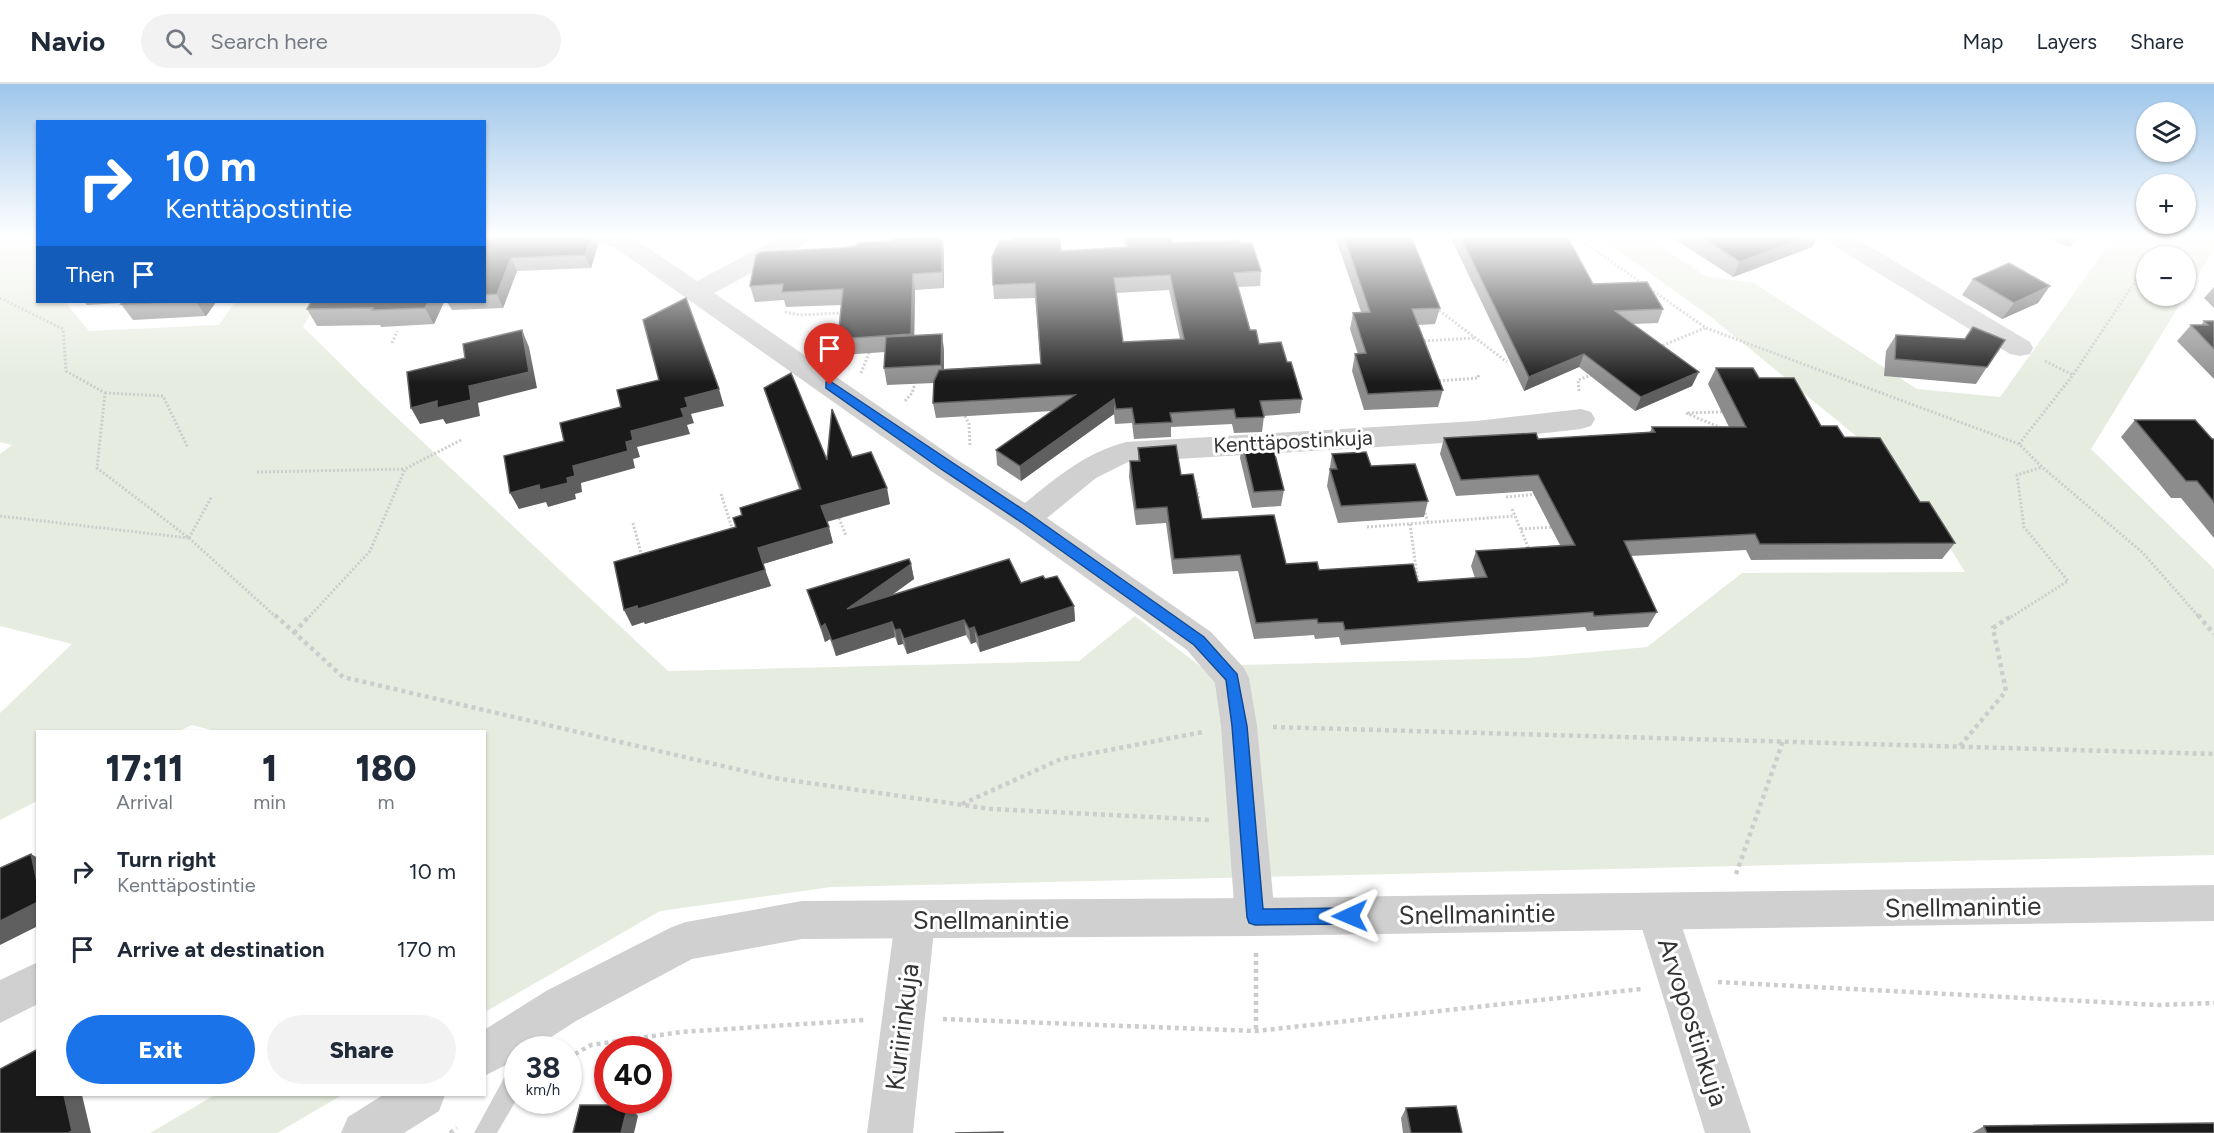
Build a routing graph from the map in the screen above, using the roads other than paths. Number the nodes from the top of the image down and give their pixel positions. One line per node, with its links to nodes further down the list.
1 (686, 285): 4 (street)
2 (709, 285): 4 (street)
3 (1916, 285): 5 (street)
4 (696, 292): 7 (street)
5 (2020, 348)
6 (1581, 419): 7 (street, Kenttäpostinkuja)
7 (1026, 519): 10 (street)
8 (2214, 903): 9 (street, Snellmanintie)
9 (1657, 912): 10 (street, Snellmanintie); 22 (street, Arvopostinkuja)
10 (1255, 917): 11 (street, Snellmanintie)
11 (915, 920): 14 (street, Snellmanintie); 21 (street, Kuriirinkuja)
12 (36, 983): 13 (street)
13 (0, 1002)
14 (561, 1006): 15 (lane); 16 (street, Snellmanintie)
15 (542, 1036)
16 (486, 1054)
17 (421, 1096): 19 (street)
18 (504, 1100): 20 (lane)
19 (364, 1133)
20 (485, 1133)
21 (890, 1133)
22 (1728, 1133)

